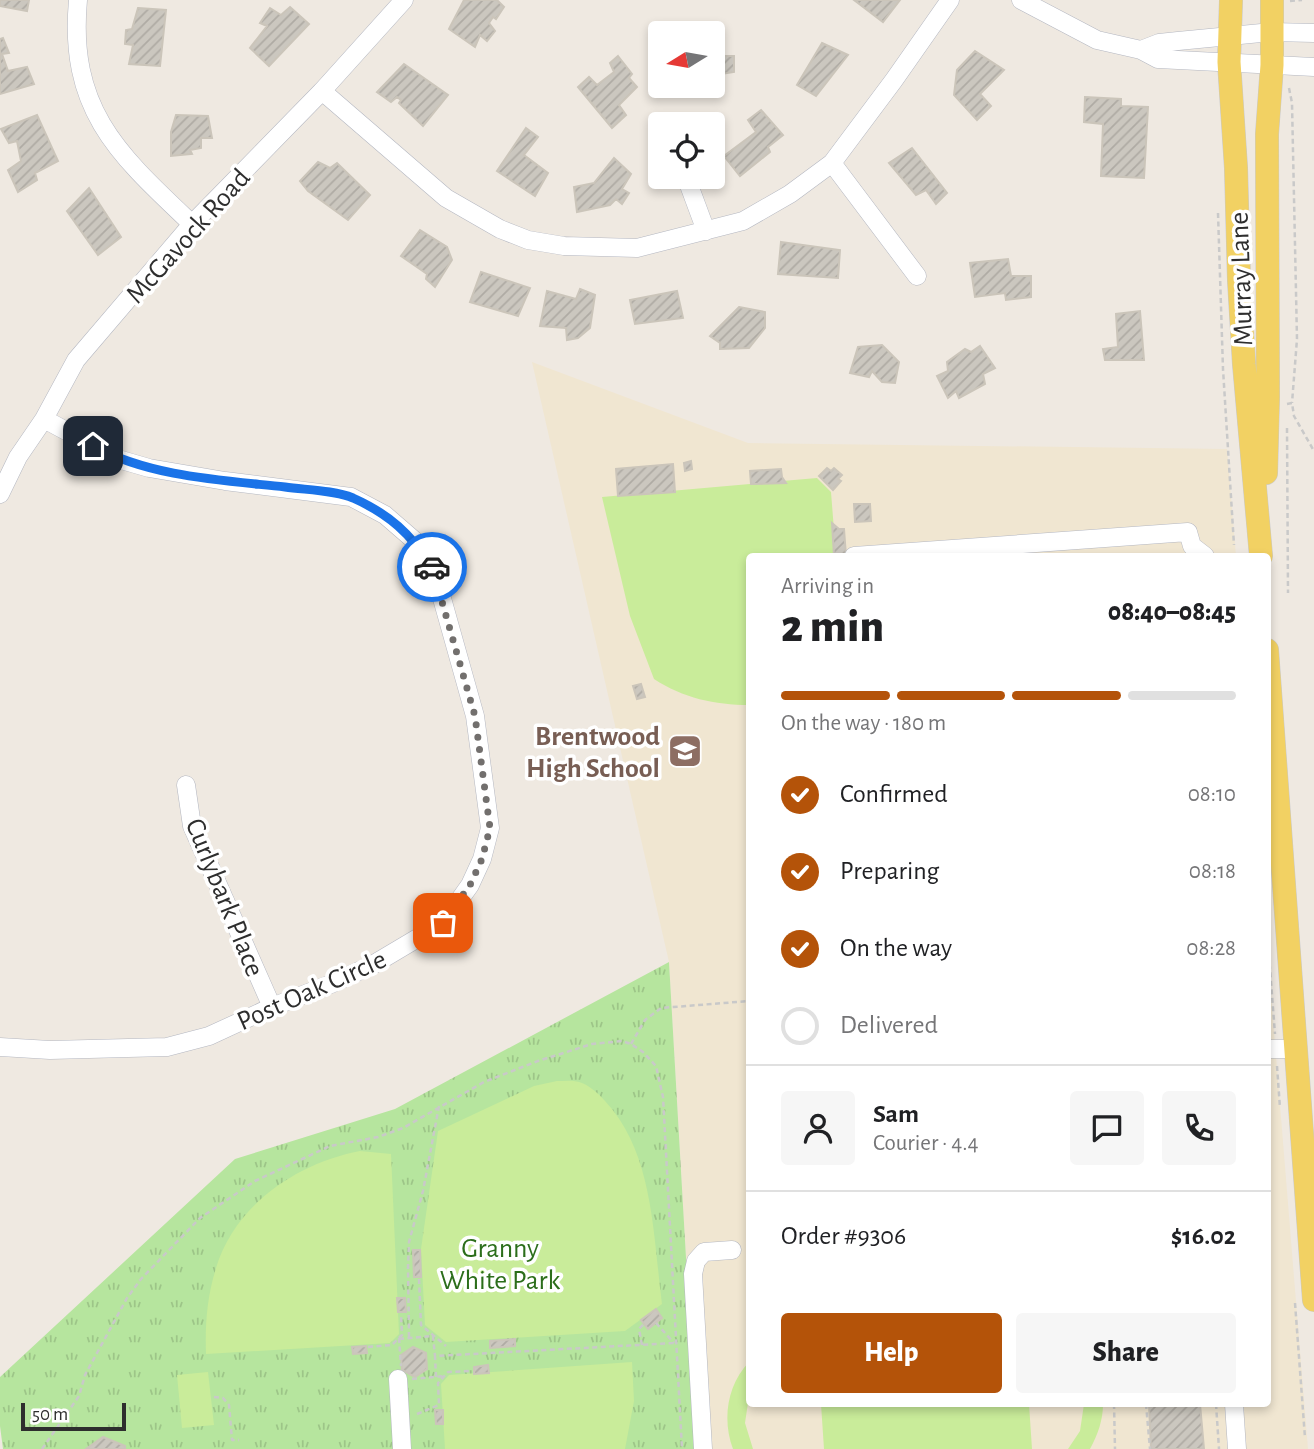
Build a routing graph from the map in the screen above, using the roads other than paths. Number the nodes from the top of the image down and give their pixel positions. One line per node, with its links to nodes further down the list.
1 (78, 0): 17 (street)
2 (404, 0): 14 (street, McGavock Road)
3 (950, 0): 15 (street)
4 (1021, 0): 10 (street)
5 (1231, 0): 9 (main road, Murray Lane)
6 (1272, 0): 7 (main road, Murray Lane)
7 (1272, 32): 8 (street); 9 (street); 12 (main road, Murray Lane)
8 (1314, 33)
9 (1230, 36): 10 (street); 11 (main road, Murray Lane)
10 (1141, 50): 11 (street)
11 (1229, 62): 12 (street); 25 (main road, Murray Lane)
12 (1280, 66): 13 (street); 24 (main road, Murray Lane)
13 (1314, 67)
14 (322, 91): 17 (street, McGavock Road); 18 (street)
15 (832, 163): 18 (street); 19 (street)
16 (690, 189): 18 (street)
17 (191, 224): 20 (street, McGavock Road)
18 (706, 231)
19 (918, 276)
20 (44, 419): 21 (street, McGavock Road); 28 (street, Post Oak Circle)
21 (0, 494)
22 (896, 553): 23 (street)
23 (1201, 553)
24 (1262, 553)
25 (1262, 553)
26 (1271, 768): 31 (main road)
27 (186, 785): 28 (street, Curlybark Place)
28 (272, 1007): 29 (street, Post Oak Circle)
29 (0, 1047)
30 (1271, 1049): 31 (street)
31 (1295, 1049): 33 (main road)
32 (732, 1250): 38 (street)
33 (1314, 1295): 34 (main road)
34 (1314, 1300)
35 (400, 1379): 37 (street)
36 (1234, 1407): 39 (street)
37 (402, 1449)
38 (703, 1449)
39 (1237, 1449)

